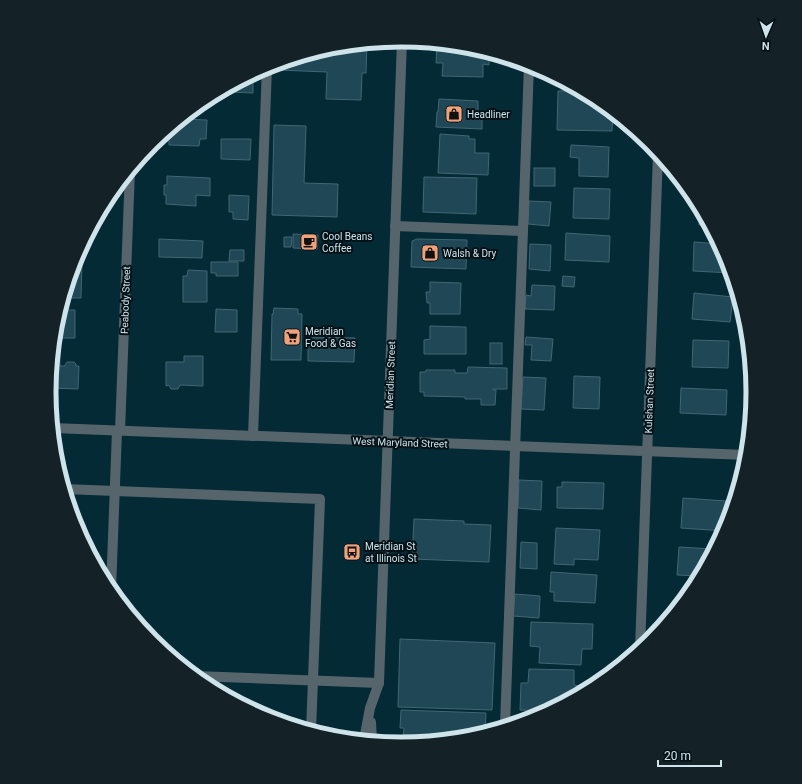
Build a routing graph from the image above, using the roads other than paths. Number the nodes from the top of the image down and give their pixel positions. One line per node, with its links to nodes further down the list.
1 (402, 47): 6 (street, Meridian Street)
2 (529, 71): 7 (street)
3 (267, 74): 10 (street)
4 (658, 162): 13 (street, Kulshan Street)
5 (130, 179): 9 (street, Peabody Street)
6 (395, 226): 7 (street); 11 (street, Meridian Street)
7 (523, 231): 12 (street)
8 (58, 428): 9 (street, West Maryland Street)
9 (118, 431): 10 (street, West Maryland Street); 16 (street, Peabody Street)
10 (253, 436): 11 (street, West Maryland Street)
11 (388, 442): 12 (street, West Maryland Street); 21 (street, Meridian Street)
12 (516, 446): 13 (street, West Maryland Street); 23 (street)
13 (647, 451): 14 (street, West Maryland Street); 18 (street, Kulshan Street)
14 (740, 455)
15 (70, 489): 16 (street)
16 (114, 491): 17 (street, Peabody Street); 20 (street)
17 (111, 580)
18 (640, 640)
19 (205, 676): 20 (street)
20 (313, 680): 21 (street); 24 (street)
21 (379, 683): 22 (street, Meridian Street)
22 (370, 708): 25 (street, Meridian Street); 26 (street, Meridian Street)
23 (505, 721)
24 (311, 725)
25 (365, 735)
26 (372, 735)

